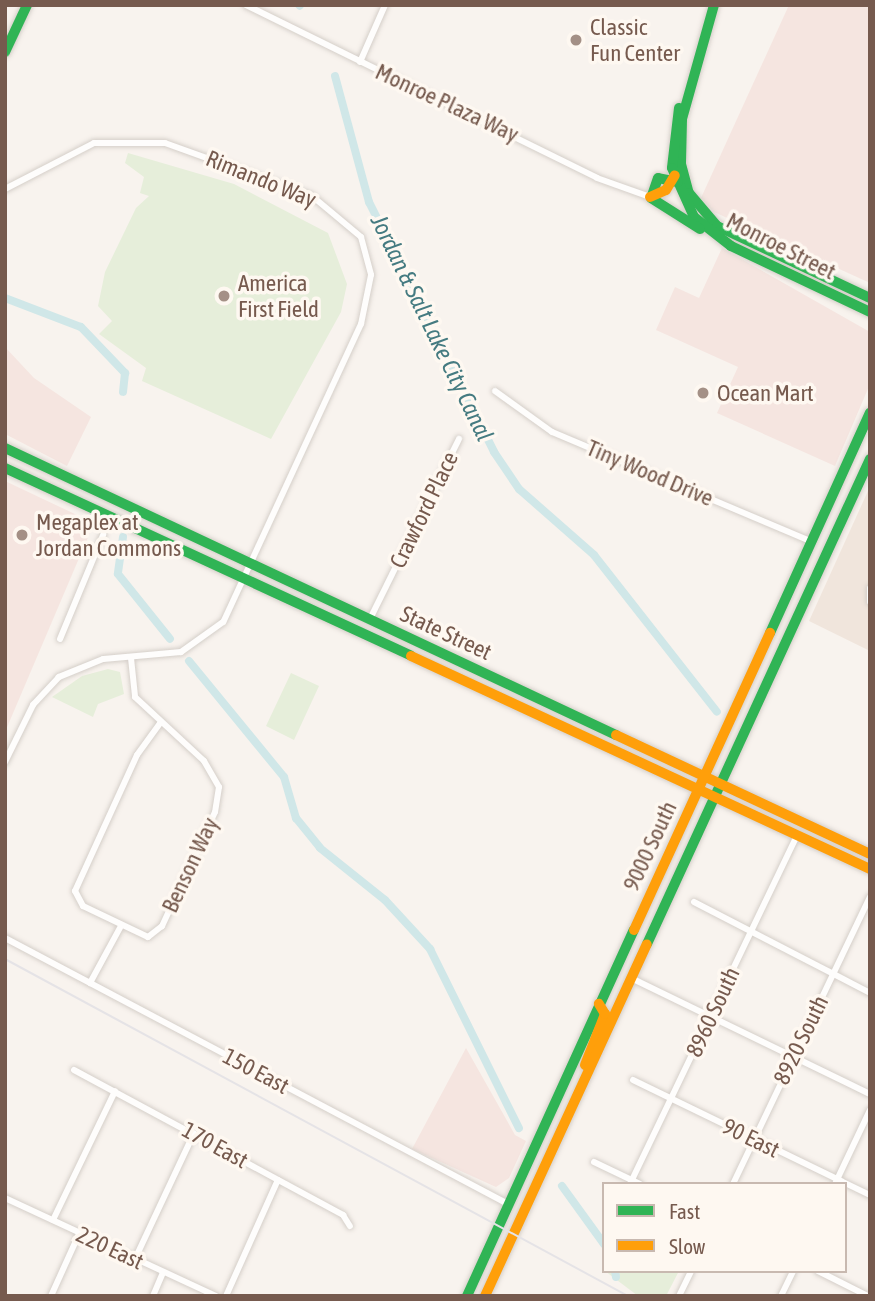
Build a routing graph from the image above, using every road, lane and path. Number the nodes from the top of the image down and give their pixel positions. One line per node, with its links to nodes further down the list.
1 (27, 5): 5 (main road)
2 (246, 5): 6 (street, Monroe Plaza Way)
3 (385, 5): 6 (street)
4 (714, 5): 7 (main road, Monroe Street)
5 (5, 52)
6 (360, 62): 10 (street, Monroe Plaza Way)
7 (691, 82): 8 (main road, Monroe Street); 11 (main road, Monroe Street)
8 (674, 179): 10 (main road); 11 (main road); 12 (main road, Monroe Street)
9 (5, 189): 23 (street, Rimando Way)
10 (650, 197): 12 (main road)
11 (707, 219): 13 (main road, Monroe Street)
12 (731, 246): 14 (main road, Monroe Street)
13 (870, 298)
14 (870, 312)
15 (495, 391): 22 (street, Tiny Wood Drive)
16 (870, 414): 22 (main road, 9000 South)
17 (459, 439): 27 (street, Crawford Place)
18 (5, 448): 23 (main road, State Street)
19 (870, 460): 33 (main road, 9000 South)
20 (5, 468): 24 (main road, State Street)
21 (103, 536): 28 (street)
22 (813, 542): 32 (main road, 9000 South)
23 (253, 564): 24 (street, Rimando Way); 27 (main road, State Street)
24 (247, 578): 29 (street, Rimando Way); 34 (main road, State Street)
25 (870, 588): 26 (street)
26 (870, 602)
27 (370, 619): 32 (main road, State Street)
28 (60, 639)
29 (131, 658): 30 (street, Benson Way); 31 (street, Rimando Way)
30 (161, 722): 41 (street); 41 (street, Benson Way)
31 (5, 762)
32 (704, 775): 33 (main road, State Street); 34 (main road, 9000 South)
33 (720, 783): 35 (main road, 9000 South); 37 (main road, State Street)
34 (696, 793): 35 (main road, State Street); 48 (main road, 9000 South)
35 (711, 800): 36 (main road, State Street); 45 (main road, 9000 South)
36 (795, 838): 38 (main road, State Street); 42 (street, 8960 South)
37 (870, 854)
38 (870, 869)
39 (870, 897): 44 (street, 8920 South)
40 (694, 902): 42 (street)
41 (121, 926): 46 (street)
42 (749, 934): 44 (street); 49 (street, 8960 South)
43 (5, 938): 46 (street, 150 East)
44 (832, 975): 47 (street); 50 (street, 8920 South)
45 (631, 978): 49 (street); 53 (main road, 9000 South)
46 (90, 983): 69 (street, 150 East)
47 (870, 993)
48 (599, 1004): 53 (main road); 69 (main road, 9000 South)
49 (711, 1017): 50 (street); 56 (street, 8960 South)
50 (793, 1057): 55 (street); 59 (street, 8920 South)
51 (74, 1070): 54 (street, 170 East)
52 (633, 1080): 56 (street, 90 East)
53 (582, 1082): 61 (main road, 9000 South)
54 (115, 1091): 58 (street, 170 East); 70 (street)
55 (870, 1094)
56 (670, 1098): 59 (street, 90 East); 64 (street, 8960 South)
57 (870, 1110): 63 (street)
58 (194, 1133): 62 (street, 170 East); 73 (street)
59 (754, 1139): 63 (street, 90 East); 65 (street, 8920 South)
60 (594, 1161): 64 (street)
61 (540, 1175): 69 (main road); 83 (main road, 9000 South)
62 (278, 1180): 71 (street, 170 East); 81 (street)
63 (836, 1181)
64 (631, 1182)
65 (734, 1182)
66 (847, 1186): 67 (street, 90 East)
67 (870, 1195)
68 (5, 1198): 70 (street, 220 East)
69 (508, 1205): 82 (main road, 9000 South)
70 (53, 1220): 72 (street, 220 East)
71 (349, 1226)
72 (79, 1234): 73 (street, 220 East); 78 (street)
73 (135, 1259): 74 (street, 220 East)
74 (163, 1273): 79 (street); 80 (street, 220 East)
75 (690, 1273): 84 (street)
76 (792, 1273): 85 (street)
77 (822, 1273): 86 (street)
78 (51, 1296)
79 (153, 1296)
80 (216, 1296)
81 (226, 1296)
82 (467, 1296)
83 (485, 1296)
84 (679, 1296)
85 (781, 1296)
86 (868, 1296)

